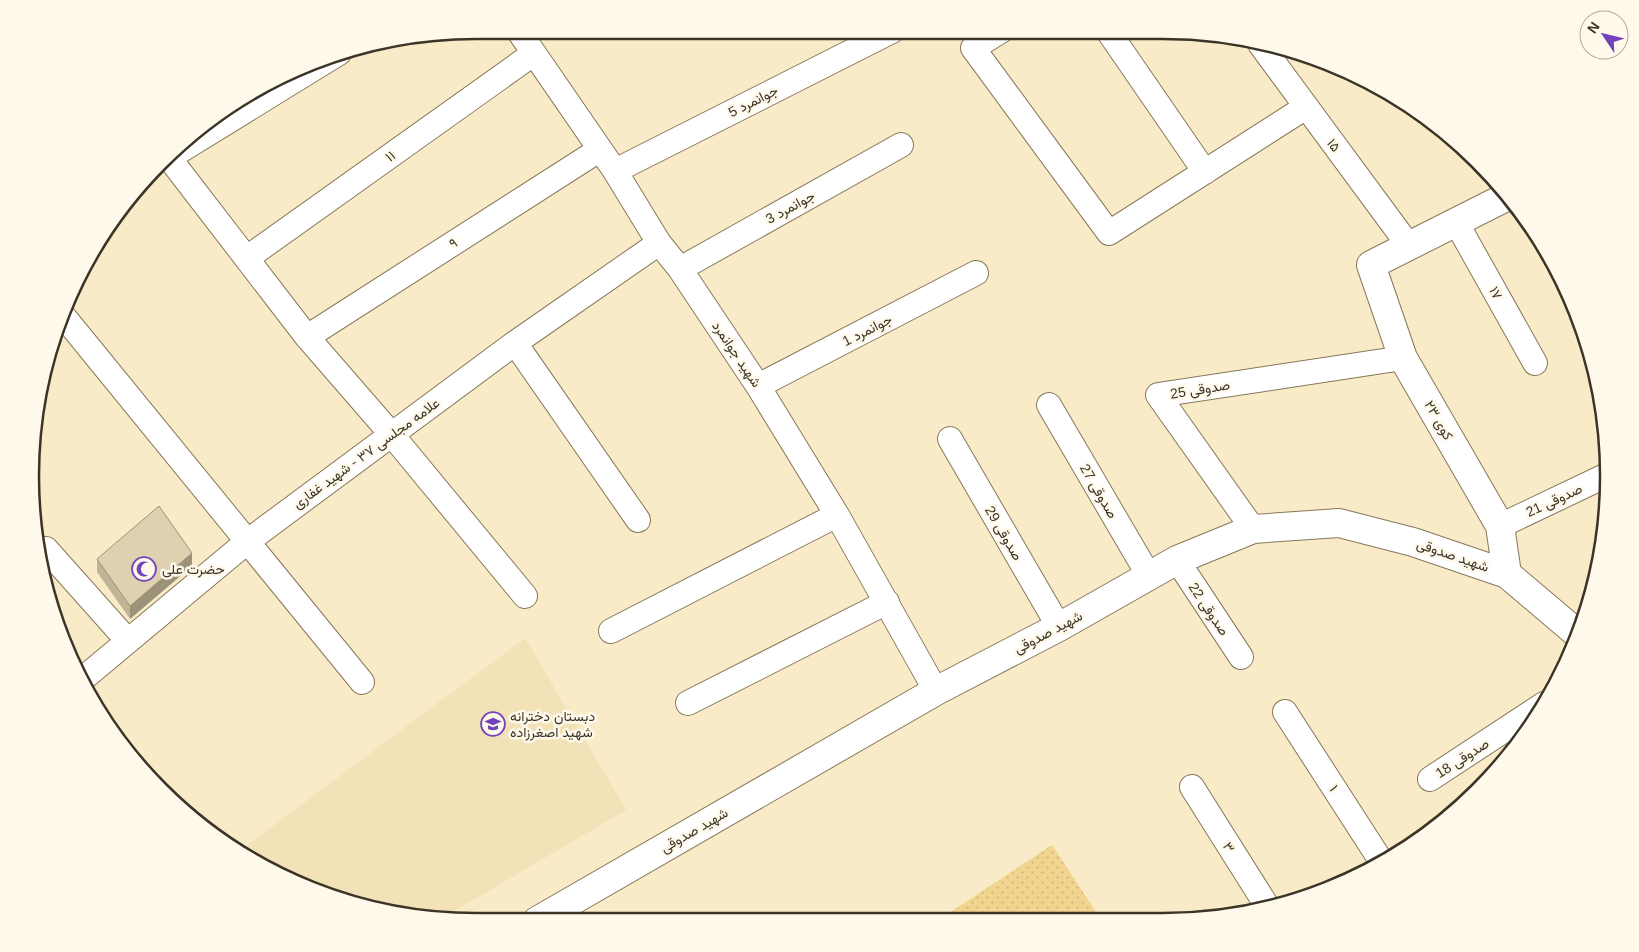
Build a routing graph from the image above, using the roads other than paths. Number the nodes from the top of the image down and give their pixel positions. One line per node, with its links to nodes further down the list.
1 (524, 39): 6 (street, شهید جوانمرد)
2 (876, 39): 13 (street, جوانمرد 5)
3 (988, 39): 14 (street)
4 (1114, 39): 14 (street)
5 (1265, 51): 8 (street, ۱۵)
6 (533, 54): 11 (street, شهید جوانمرد); 19 (street, ۱۱)
7 (306, 74): 9 (street)
8 (1306, 107): 14 (street); 18 (street, ۱۵)
9 (193, 143)
10 (901, 145): 20 (street, جوانمرد 3)
11 (599, 150): 13 (street, شهید جوانمرد); 23 (street, ۹)
12 (172, 162): 19 (street)
13 (614, 171): 17 (street, شهید جوانمرد)
14 (1205, 172)
15 (1501, 199): 16 (main road)
16 (1456, 222): 18 (main road); 26 (street, ۱۷)
17 (659, 243): 20 (street, شهید جوانمرد); 24 (street, علامه مجلسی ۳۷ - شهید غفاری)
18 (1409, 246): 25 (main road, کوی ۲۳)
19 (247, 258): 23 (street)
20 (680, 269): 27 (street, شهید جوانمرد)
21 (976, 273): 27 (street, جوانمرد 1)
22 (67, 322): 36 (street)
23 (307, 337): 29 (street)
24 (516, 343): 29 (street, علامه مجلسی ۳۷ - شهید غفاری); 33 (street)
25 (1403, 358): 34 (main road, کوی ۲۳); 35 (street, صدوقی 25)
26 (1535, 363)
27 (758, 386): 32 (street, شهید جوانمرد)
28 (1049, 405): 40 (street, صدوقی 27)
29 (392, 435): 36 (street, علامه مجلسی ۳۷ - شهید غفاری); 41 (street)
30 (950, 439): 43 (street, صدوقی 29)
31 (1600, 478): 34 (street, صدوقی 21)
32 (837, 515): 42 (street, شهید جوانمرد); 45 (street)
33 (638, 520)
34 (1500, 526): 39 (main road, کوی ۲۳)
35 (1253, 529): 38 (main road, شهید صدوقی); 39 (main road, شهید صدوقی)
36 (248, 541): 46 (street, علامه مجلسی ۳۷ - شهید غفاری); 49 (street)
37 (46, 550): 46 (street)
38 (1177, 560): 40 (main road, شهید صدوقی); 47 (street, صدوقی 22)
39 (1507, 574): 44 (main road, شهید صدوقی)
40 (1149, 576): 43 (main road, شهید صدوقی)
41 (525, 596)
42 (887, 602): 50 (street, شهید جوانمرد); 51 (street)
43 (1059, 627): 50 (main road, شهید صدوقی)
44 (1572, 629)
45 (611, 632)
46 (128, 640): 48 (street, علامه مجلسی ۳۷ - شهید غفاری)
47 (1241, 657)
48 (87, 675)
49 (362, 682)
50 (936, 691): 58 (main road, شهید صدوقی)
51 (688, 703)
52 (1285, 712): 56 (street, ۱)
53 (1531, 713): 54 (street, صدوقی 18)
54 (1430, 779)
55 (1192, 787): 57 (street, ۳)
56 (1378, 857)
57 (1264, 901)
58 (551, 913)

